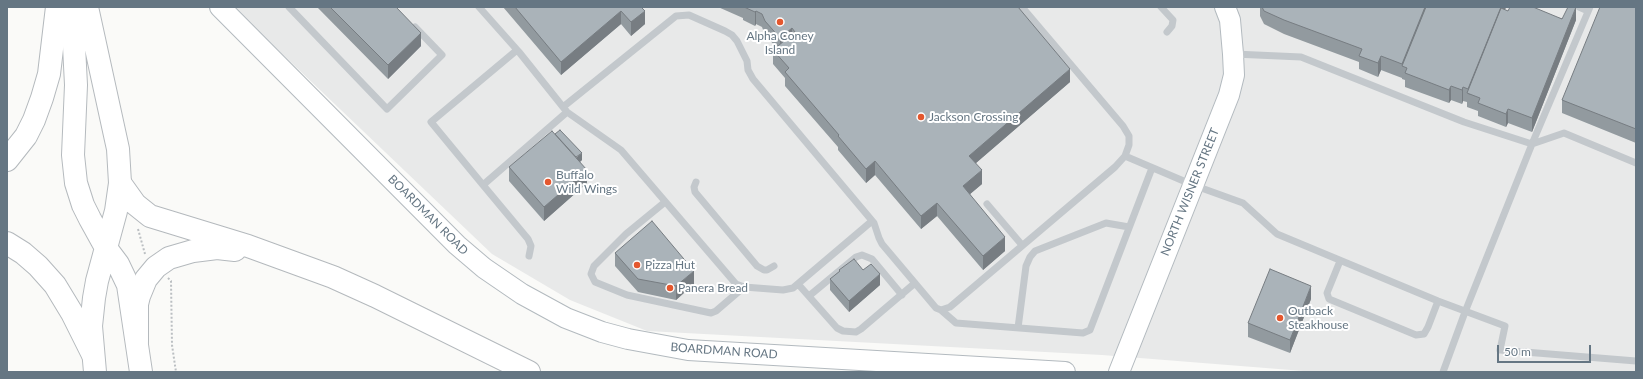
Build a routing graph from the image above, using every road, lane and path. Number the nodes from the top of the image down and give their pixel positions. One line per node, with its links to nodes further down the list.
1 (57, 7): 19 (main road)
2 (72, 7): 33 (main road)
3 (88, 7): 23 (main road)
4 (220, 7): 55 (main road, BOARDMAN ROAD)
5 (289, 7): 12 (lane)
6 (479, 7): 14 (lane)
7 (1022, 7): 18 (lane)
8 (1161, 7): 13 (lane)
9 (1226, 7): 15 (main road, NORTH WISNER STREET)
10 (1579, 7): 11 (lane)
11 (1589, 9): 17 (lane)
12 (411, 23)
13 (1167, 32)
14 (517, 50): 16 (lane); 24 (lane)
15 (1233, 54): 17 (lane); 25 (main road, NORTH WISNER STREET)
16 (565, 110): 24 (lane); 26 (lane); 28 (lane)
17 (1532, 144): 20 (lane); 47 (lane)
18 (1124, 156): 21 (lane); 32 (lane)
19 (7, 160)
20 (1636, 163)
21 (1152, 168): 25 (lane); 30 (lane)
22 (696, 182): 37 (lane)
23 (120, 183): 33 (main road); 38 (main road)
24 (483, 185): 34 (lane)
25 (1193, 185): 36 (lane); 56 (main road, NORTH WISNER STREET)
26 (666, 202): 42 (lane); 42 (lane)
27 (987, 204): 32 (lane)
28 (872, 221): 40 (lane); 41 (lane)
29 (136, 224): 35 (path)
30 (1129, 227): 48 (lane); 48 (lane)
31 (7, 243): 51 (main road)
32 (1022, 245): 46 (lane)
33 (106, 248): 49 (main road); 51 (main road)
34 (529, 256)
35 (147, 259)
36 (1340, 262): 45 (lane); 45 (lane)
37 (774, 266)
38 (321, 273): 49 (main road); 54 (main road)
39 (166, 276): 53 (path)
40 (915, 283): 43 (lane); 46 (lane)
41 (798, 284): 42 (lane); 44 (lane)
42 (744, 287)
43 (902, 295): 44 (lane); 44 (lane)
44 (809, 296)
45 (1438, 302): 47 (lane)
46 (941, 310): 48 (lane)
47 (1465, 312): 50 (lane); 57 (lane)
48 (1018, 328)
49 (137, 341): 52 (main road)
50 (1636, 361)
51 (94, 364)
52 (141, 372)
53 (176, 372)
54 (528, 372)
55 (1065, 372)
56 (1119, 372)
57 (1443, 372)

